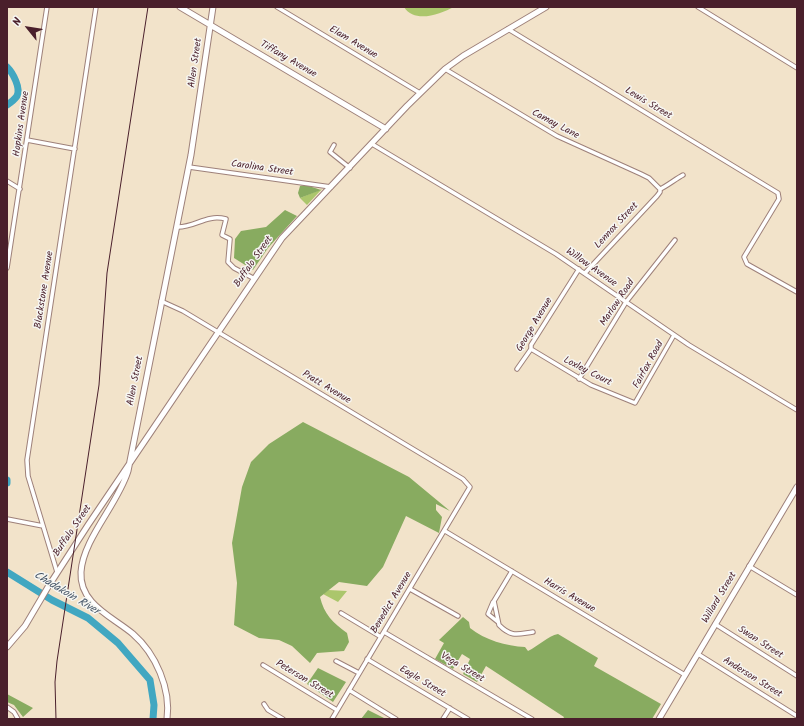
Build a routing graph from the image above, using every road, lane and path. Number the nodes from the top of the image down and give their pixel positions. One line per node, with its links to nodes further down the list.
1 (47, 7): 14 (street, Hopkins Avenue)
2 (96, 7): 17 (street, Blackstone Avenue)
3 (180, 7): 8 (street, Tiffany Avenue)
4 (214, 7): 8 (street, Allen Street)
5 (277, 7): 12 (street, Elam Avenue)
6 (546, 7): 9 (street, Buffalo Street)
7 (698, 7): 10 (street)
8 (211, 26): 13 (street, Tiffany Avenue); 18 (street, Allen Street)
9 (508, 29): 11 (street, Buffalo Street); 31 (street, Lewis Street)
10 (797, 68)
11 (445, 69): 12 (street, Buffalo Street); 24 (street, Camay Lane)
12 (420, 93): 13 (street, Buffalo Street)
13 (386, 129): 15 (street, Buffalo Street)
14 (27, 140): 17 (street); 23 (street, Hopkins Avenue)
15 (372, 144): 19 (street, Buffalo Street); 28 (street, Willow Avenue)
16 (334, 145): 19 (street)
17 (75, 149): 47 (street, Blackstone Avenue)
18 (189, 167): 22 (street, Carolina Street); 25 (street, Allen Street)
19 (350, 168): 22 (street, Buffalo Street)
20 (683, 175): 24 (street, Lennox Street)
21 (7, 181): 23 (street)
22 (332, 187): 30 (street, Buffalo Street)
23 (20, 189): 27 (street, Hopkins Avenue)
24 (660, 189): 29 (street, Lennox Street)
25 (178, 227): 30 (street); 32 (street, Allen Street)
26 (675, 240): 33 (street, Marlow Road)
27 (7, 268)
28 (579, 269): 29 (street, Willow Avenue); 36 (street, George Avenue)
29 (585, 273): 33 (street, Willow Avenue)
30 (253, 278): 34 (street, Buffalo Street)
31 (797, 292)
32 (161, 301): 34 (street, Pratt Avenue); 41 (street, Allen Street)
33 (626, 302): 35 (street, Willow Avenue); 38 (street, Marlow Road)
34 (217, 332): 41 (street, Buffalo Street); 45 (street, Pratt Avenue)
35 (674, 335): 39 (street, Fairfax Road); 40 (street, Willow Avenue)
36 (531, 350): 37 (street, George Avenue); 38 (street, Loxley Court)
37 (517, 369)
38 (579, 379): 39 (street, Loxley Court)
39 (637, 402)
40 (797, 410)
41 (130, 462): 42 (street, Buffalo Street); 43 (street, Allen Street)
42 (116, 483): 43 (street); 51 (street, Buffalo Street)
43 (122, 486): 77 (street, Allen Street)
44 (797, 487): 49 (street, Willard Street)
45 (467, 496): 48 (street, Benedict Avenue)
46 (7, 519): 47 (street)
47 (43, 526): 51 (street, Blackstone Avenue)
48 (445, 531): 50 (street, Harris Avenue); 52 (street, Benedict Avenue)
49 (749, 566): 53 (street); 58 (street, Willard Street)
50 (512, 571): 54 (street); 68 (street, Harris Avenue)
51 (57, 572): 62 (street, Buffalo Street)
52 (410, 589): 56 (street); 59 (street, Benedict Avenue)
53 (797, 595)
54 (494, 601): 57 (street); 57 (street)
55 (341, 612): 61 (street)
56 (458, 616)
57 (498, 622): 60 (street)
58 (715, 624): 63 (street, Willard Street); 69 (street, Swan Street)
59 (384, 632): 61 (street, Benedict Avenue); 83 (street, Vega Street)
60 (534, 632)
61 (381, 637): 64 (street, Benedict Avenue)
62 (7, 647)
63 (698, 654): 68 (street, Willard Street); 75 (street, Anderson Street)
64 (367, 659): 67 (street, Benedict Avenue); 73 (street, Eagle Street)
65 (336, 661): 67 (street)
66 (262, 665): 74 (street, Peterson Street)
67 (359, 673): 70 (street, Benedict Avenue)
68 (686, 675): 84 (street, Willard Street)
69 (797, 676)
70 (349, 690): 74 (street, Benedict Avenue); 80 (street, Peterson Street)
71 (264, 704): 78 (street)
72 (7, 707): 76 (street)
73 (450, 708): 81 (street); 82 (street, Eagle Street)
74 (337, 710): 79 (street, Benedict Avenue)
75 (797, 716)
76 (18, 719)
77 (167, 719)
78 (283, 719)
79 (332, 719)
80 (396, 719)
81 (443, 719)
82 (468, 719)
83 (532, 719)
84 (659, 719)

